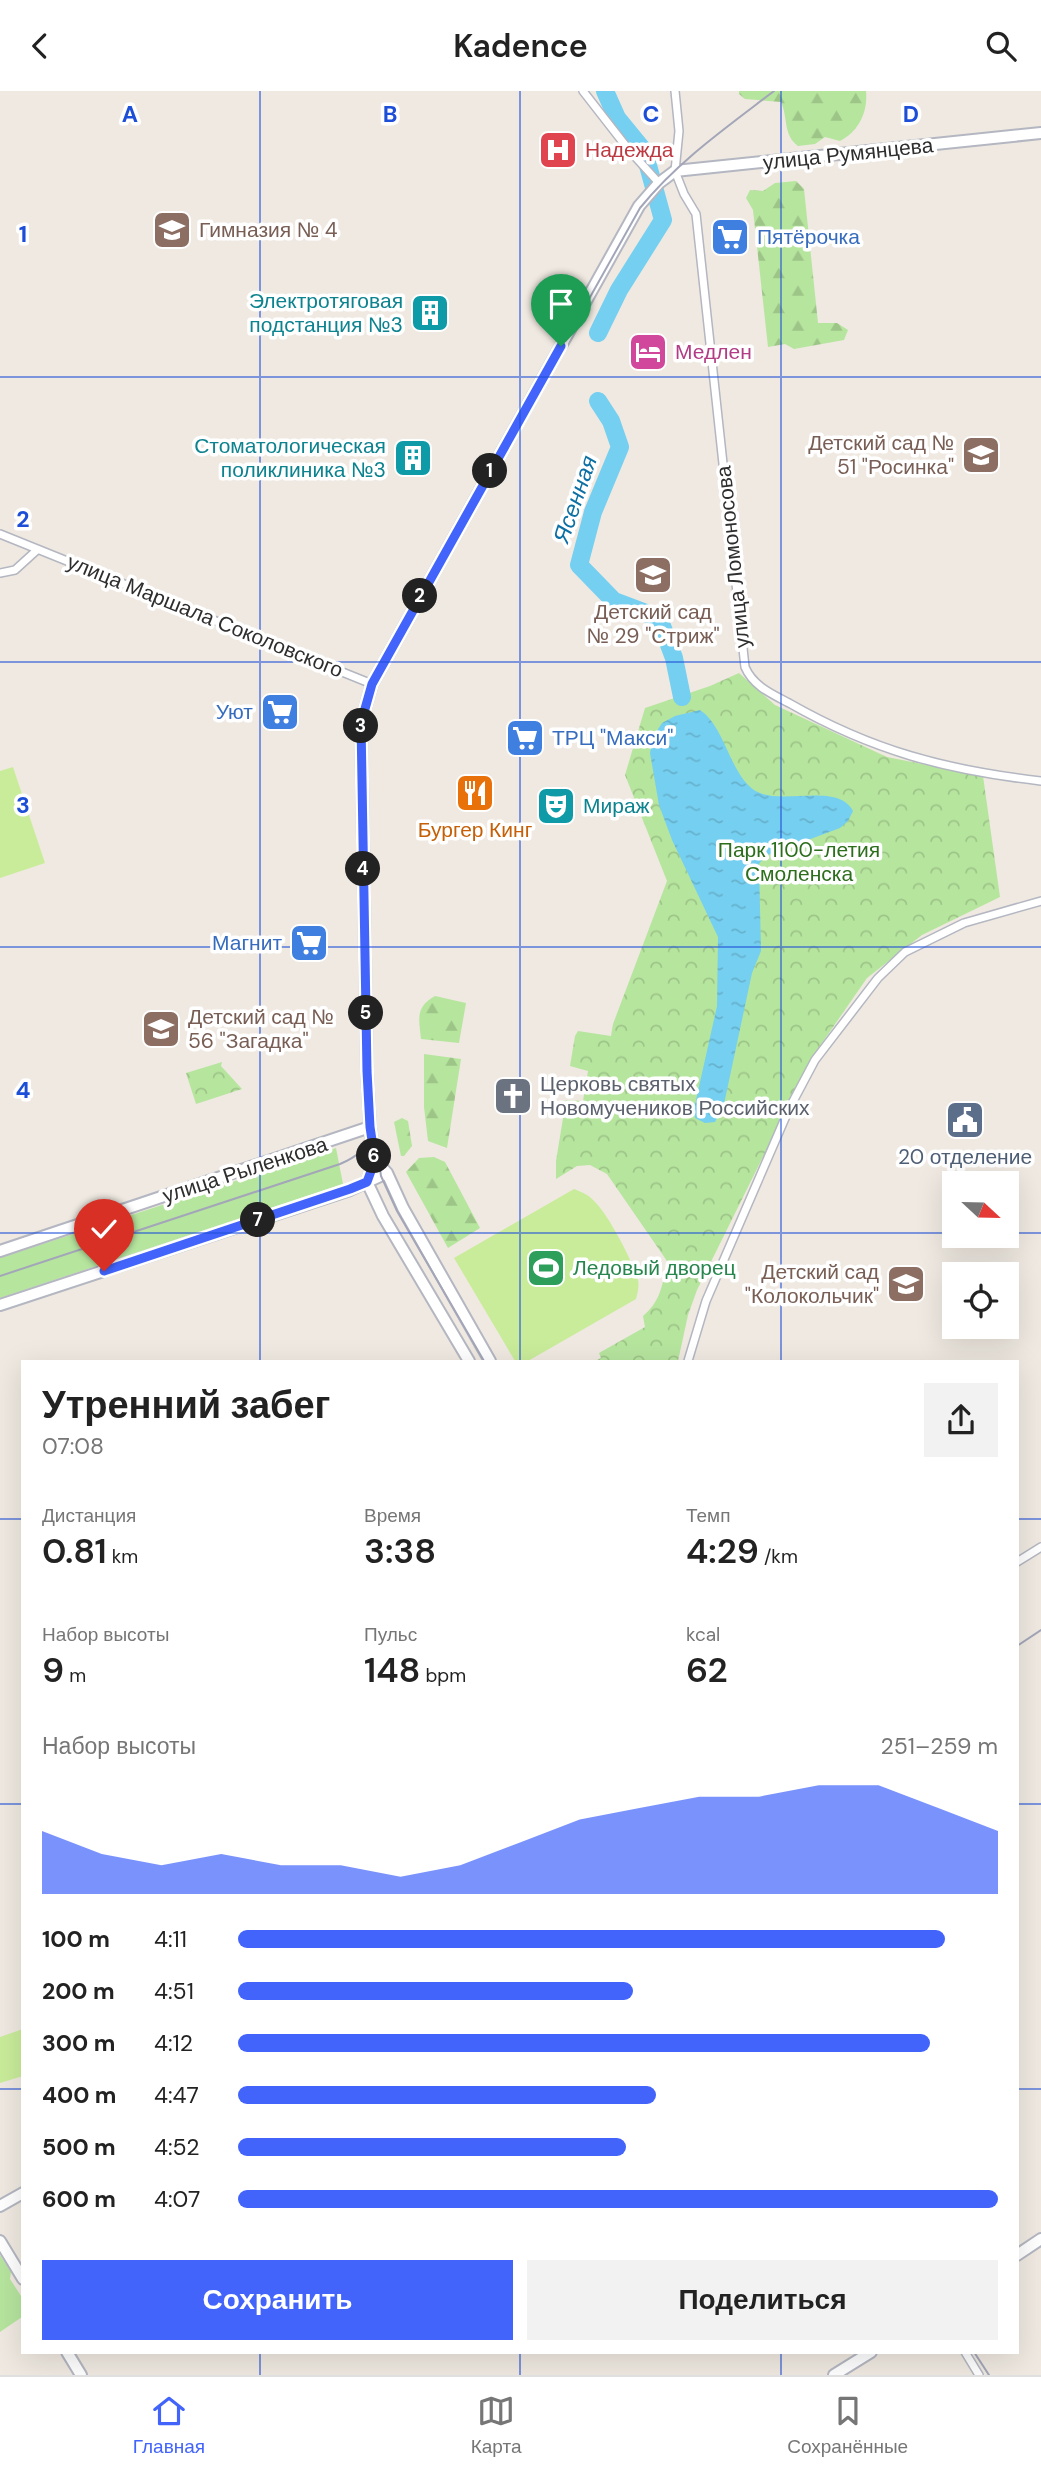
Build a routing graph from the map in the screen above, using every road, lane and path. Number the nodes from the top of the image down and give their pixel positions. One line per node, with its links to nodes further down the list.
1 (583, 91): 5 (street)
2 (675, 91): 4 (street)
3 (1041, 134): 4 (main road, улица Румянцева)
4 (676, 171): 5 (main road, улица Румянцева); 10 (street, улица Ломоносова)
5 (658, 182): 9 (main road, улица Румянцева)
6 (0, 534): 7 (street, улица Маршала Соколовского)
7 (37, 550): 8 (street); 9 (street, улица Маршала Соколовского)
8 (0, 573)
9 (372, 684): 12 (main road, улица Румянцева)
10 (1041, 781)
11 (1041, 901): 20 (street)
12 (370, 1127): 13 (main road, улица Румянцева); 16 (main road, улица Рыленкова)
13 (375, 1160): 14 (main road); 15 (main road)
14 (387, 1173): 15 (main road); 19 (main road)
15 (367, 1182): 17 (main road); 18 (main road)
16 (0, 1251)
17 (0, 1305)
18 (468, 1360)
19 (489, 1360)
20 (688, 1360)
21 (1041, 1547): 22 (street)
22 (1019, 1561)
23 (21, 2194): 24 (main road)
24 (0, 2206)
25 (1041, 2239): 27 (main road)
26 (0, 2241): 28 (main road)
27 (1019, 2254)
28 (21, 2276)
29 (68, 2354): 32 (main road)
30 (867, 2354): 33 (main road)
31 (966, 2354): 34 (street)
32 (81, 2375)
33 (834, 2375)
34 (979, 2375)

